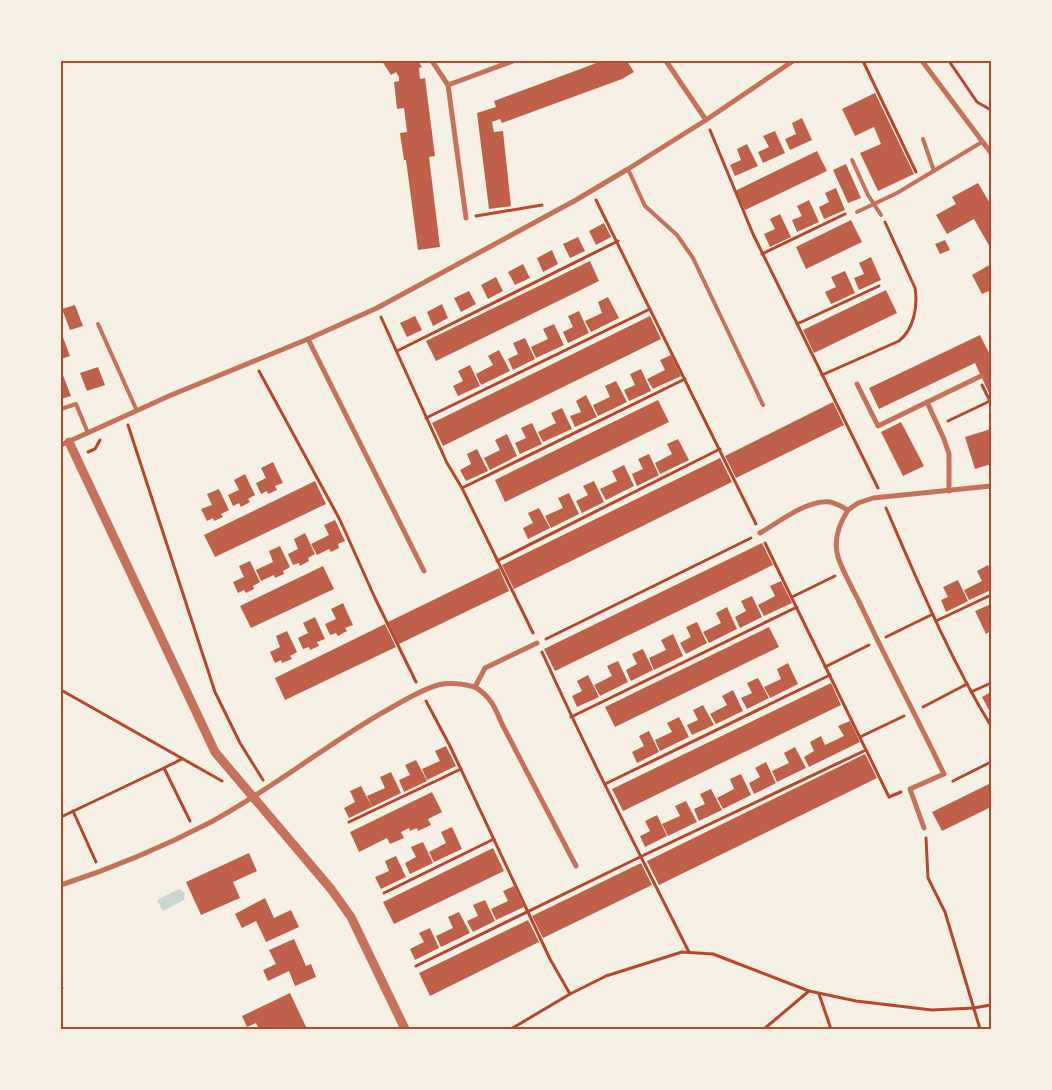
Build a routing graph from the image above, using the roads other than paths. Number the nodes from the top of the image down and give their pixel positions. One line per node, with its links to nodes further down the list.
1 (432, 61): 6 (street)
2 (513, 61): 6 (street)
3 (666, 61): 7 (street)
4 (793, 61): 7 (street)
5 (922, 61): 9 (street)
6 (448, 85): 17 (street)
7 (706, 120): 12 (street)
8 (923, 139): 13 (lane)
9 (982, 142): 10 (street); 13 (lane)
10 (991, 153)
11 (852, 160): 14 (lane)
12 (628, 169): 19 (street); 23 (lane)
13 (934, 171): 14 (lane)
14 (875, 203): 15 (lane); 16 (lane)
15 (858, 212)
16 (881, 215)
17 (466, 218)
18 (98, 324): 25 (lane)
19 (308, 339): 25 (street); 32 (street)
20 (980, 377): 22 (street)
21 (858, 384): 22 (street)
22 (927, 402): 29 (street)
23 (763, 405)
24 (61, 409): 26 (lane)
25 (137, 411): 26 (street)
26 (88, 433): 27 (street)
27 (65, 444): 35 (street)
28 (991, 486): 29 (street)
29 (949, 491): 30 (street)
30 (848, 510): 31 (street); 36 (street)
31 (760, 533)
32 (424, 571)
33 (537, 643): 34 (street)
34 (475, 687): 35 (street); 37 (street)
35 (253, 798): 38 (street); 39 (street)
36 (924, 828)
37 (576, 866)
38 (61, 885)
39 (405, 1029)

